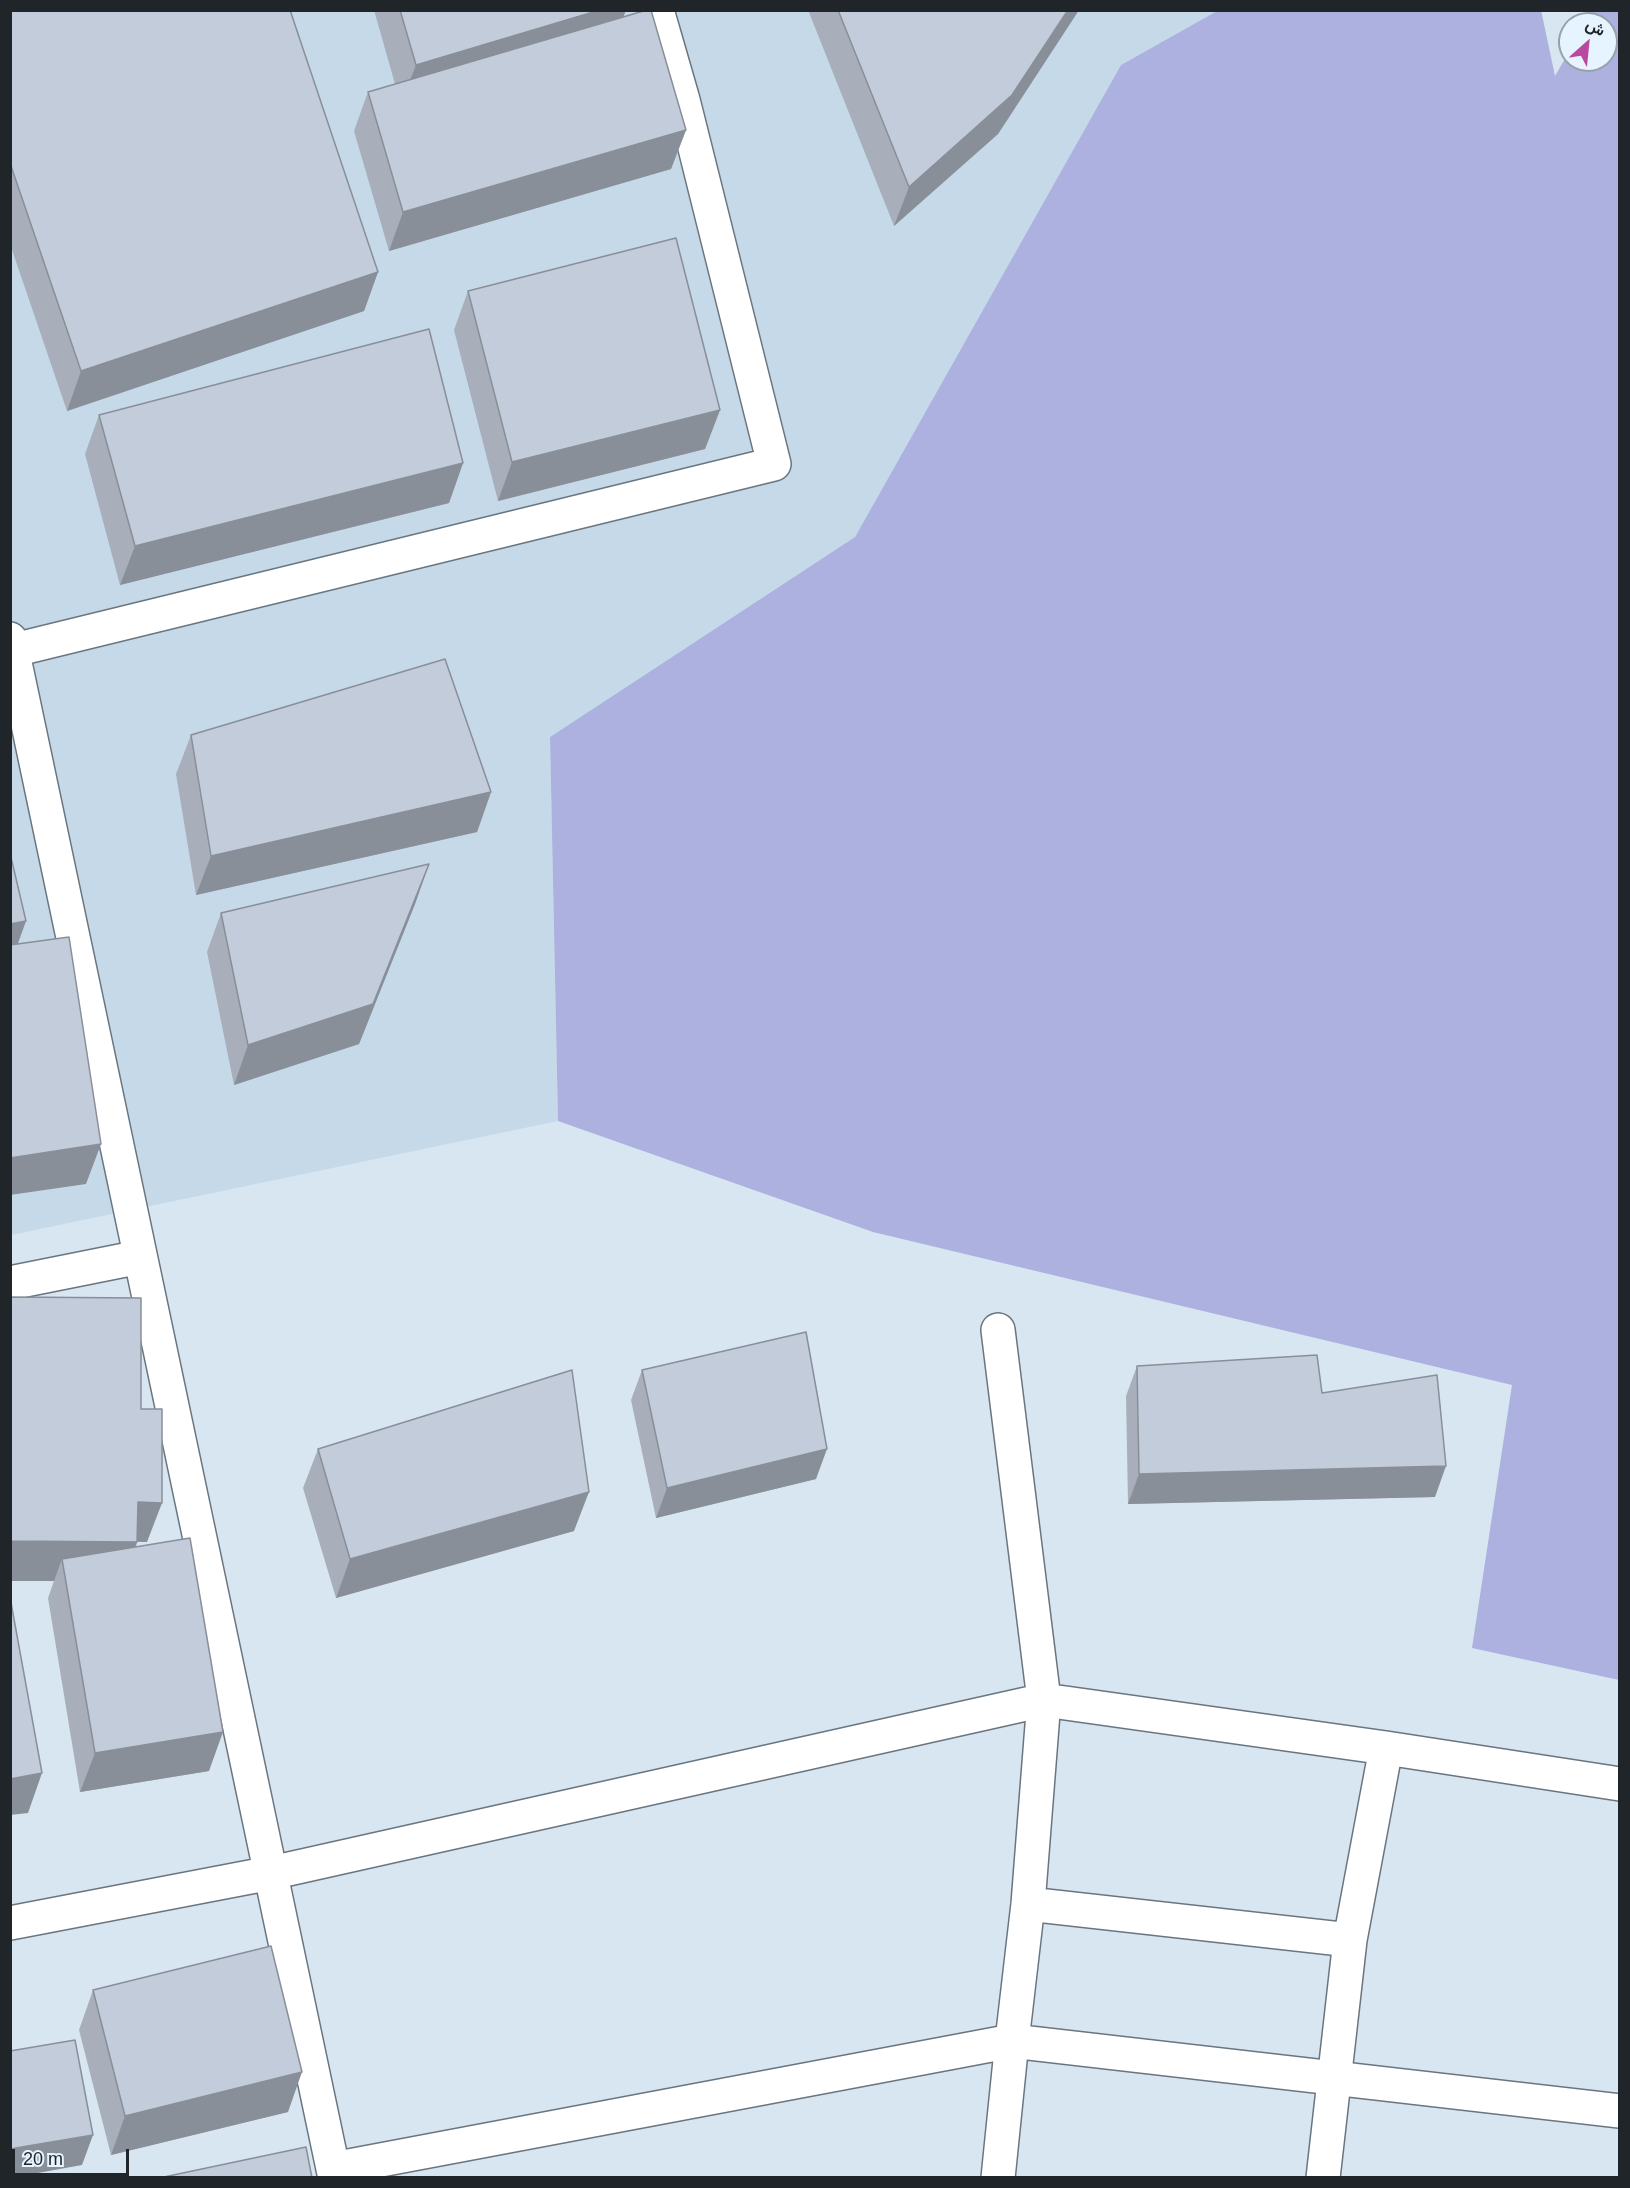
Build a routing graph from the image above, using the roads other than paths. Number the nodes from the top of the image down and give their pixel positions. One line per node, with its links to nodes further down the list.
1 (657, 10): 2 (street)
2 (12, 647): 3 (street)
3 (140, 1257): 4 (street); 9 (street)
4 (10, 1284)
5 (998, 1330): 6 (street)
6 (1044, 1700): 7 (street); 9 (street); 10 (street)
7 (1386, 1748): 8 (street); 12 (street)
8 (1620, 1784)
9 (271, 1873): 11 (street); 16 (street)
10 (1028, 1904): 12 (street); 13 (street)
11 (10, 1923)
12 (1350, 1940): 14 (street)
13 (1012, 2041): 14 (street); 16 (street); 17 (street)
14 (1334, 2078): 15 (street); 18 (street)
15 (1620, 2111)
16 (334, 2173)
17 (998, 2178)
18 (1323, 2178)

